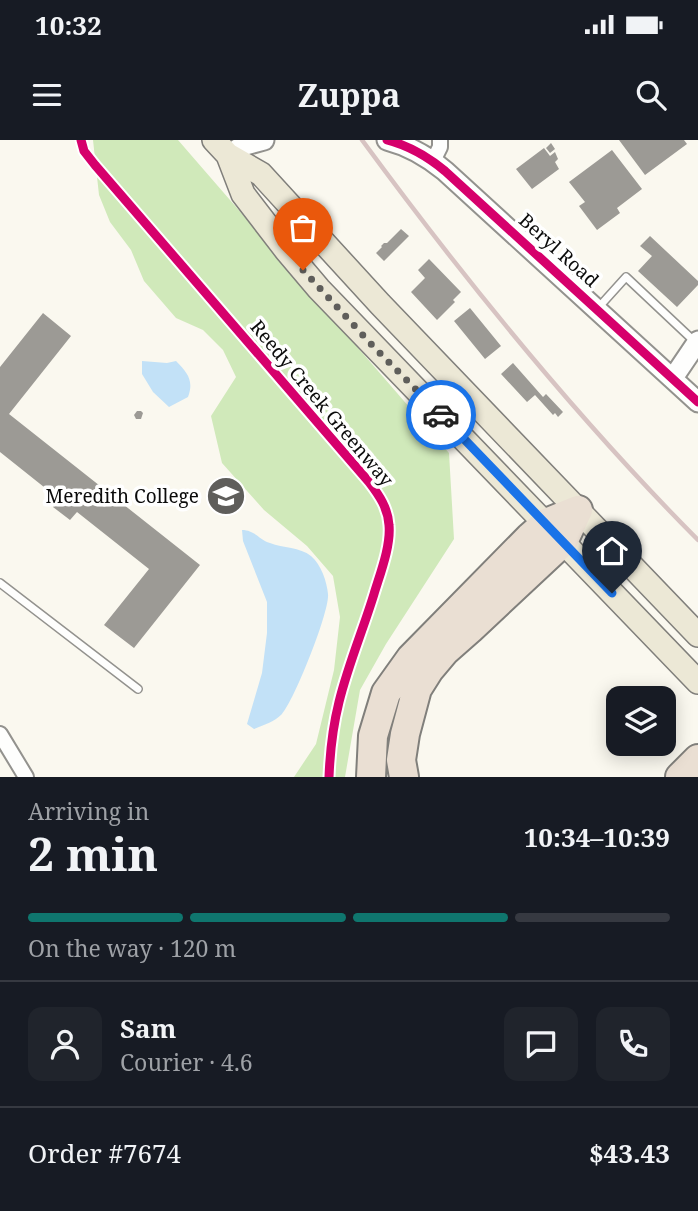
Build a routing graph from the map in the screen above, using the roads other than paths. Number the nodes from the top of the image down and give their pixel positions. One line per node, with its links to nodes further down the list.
1 (264, 140): 4 (street)
2 (387, 140): 5 (street, Beryl Road)
3 (444, 141): 5 (street)
4 (221, 148): 10 (main road); 11 (main road)
5 (433, 161): 6 (street, Beryl Road)
6 (597, 309): 7 (lane); 8 (street, Beryl Road)
7 (697, 342): 8 (street)
8 (673, 378): 9 (street, Beryl Road)
9 (698, 402)
10 (578, 510): 11 (highway); 13 (main road)
11 (555, 533): 14 (main road); 18 (highway); 19 (highway)
12 (0, 583): 15 (lane)
13 (698, 635)
14 (698, 682)
15 (138, 689)
16 (0, 734): 17 (street)
17 (26, 777)
18 (371, 777)
19 (404, 777)

